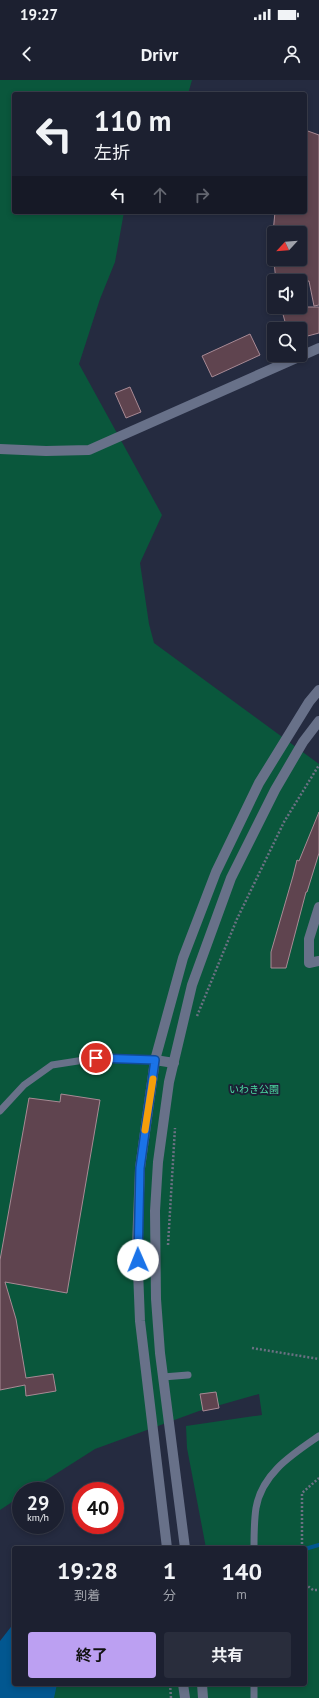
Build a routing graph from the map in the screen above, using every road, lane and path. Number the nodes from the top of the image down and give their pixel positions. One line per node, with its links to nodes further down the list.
1 (319, 348): 2 (street)
2 (0, 449)
3 (319, 690): 9 (street)
4 (319, 721): 10 (street)
5 (319, 765): 8 (path)
6 (319, 907): 7 (street)
7 (319, 961)
8 (196, 1020)
9 (155, 1060): 10 (street); 11 (lane); 20 (street)
10 (174, 1064): 17 (street)
11 (0, 1111)
12 (175, 1127): 13 (path)
13 (168, 1250)
14 (252, 1348): 15 (path)
15 (319, 1359)
16 (188, 1375): 17 (lane)
17 (163, 1377): 21 (street)
18 (319, 1436): 22 (lane)
19 (319, 1478): 23 (path)
20 (167, 1546)
21 (185, 1546)
22 (254, 1546)
23 (302, 1546)
24 (307, 1586): 25 (path)
25 (319, 1590)
26 (170, 1686): 30 (path)
27 (183, 1686): 31 (street)
28 (202, 1686): 32 (street)
29 (254, 1686): 33 (lane)
30 (171, 1698)
31 (185, 1698)
32 (204, 1698)
33 (254, 1698)

